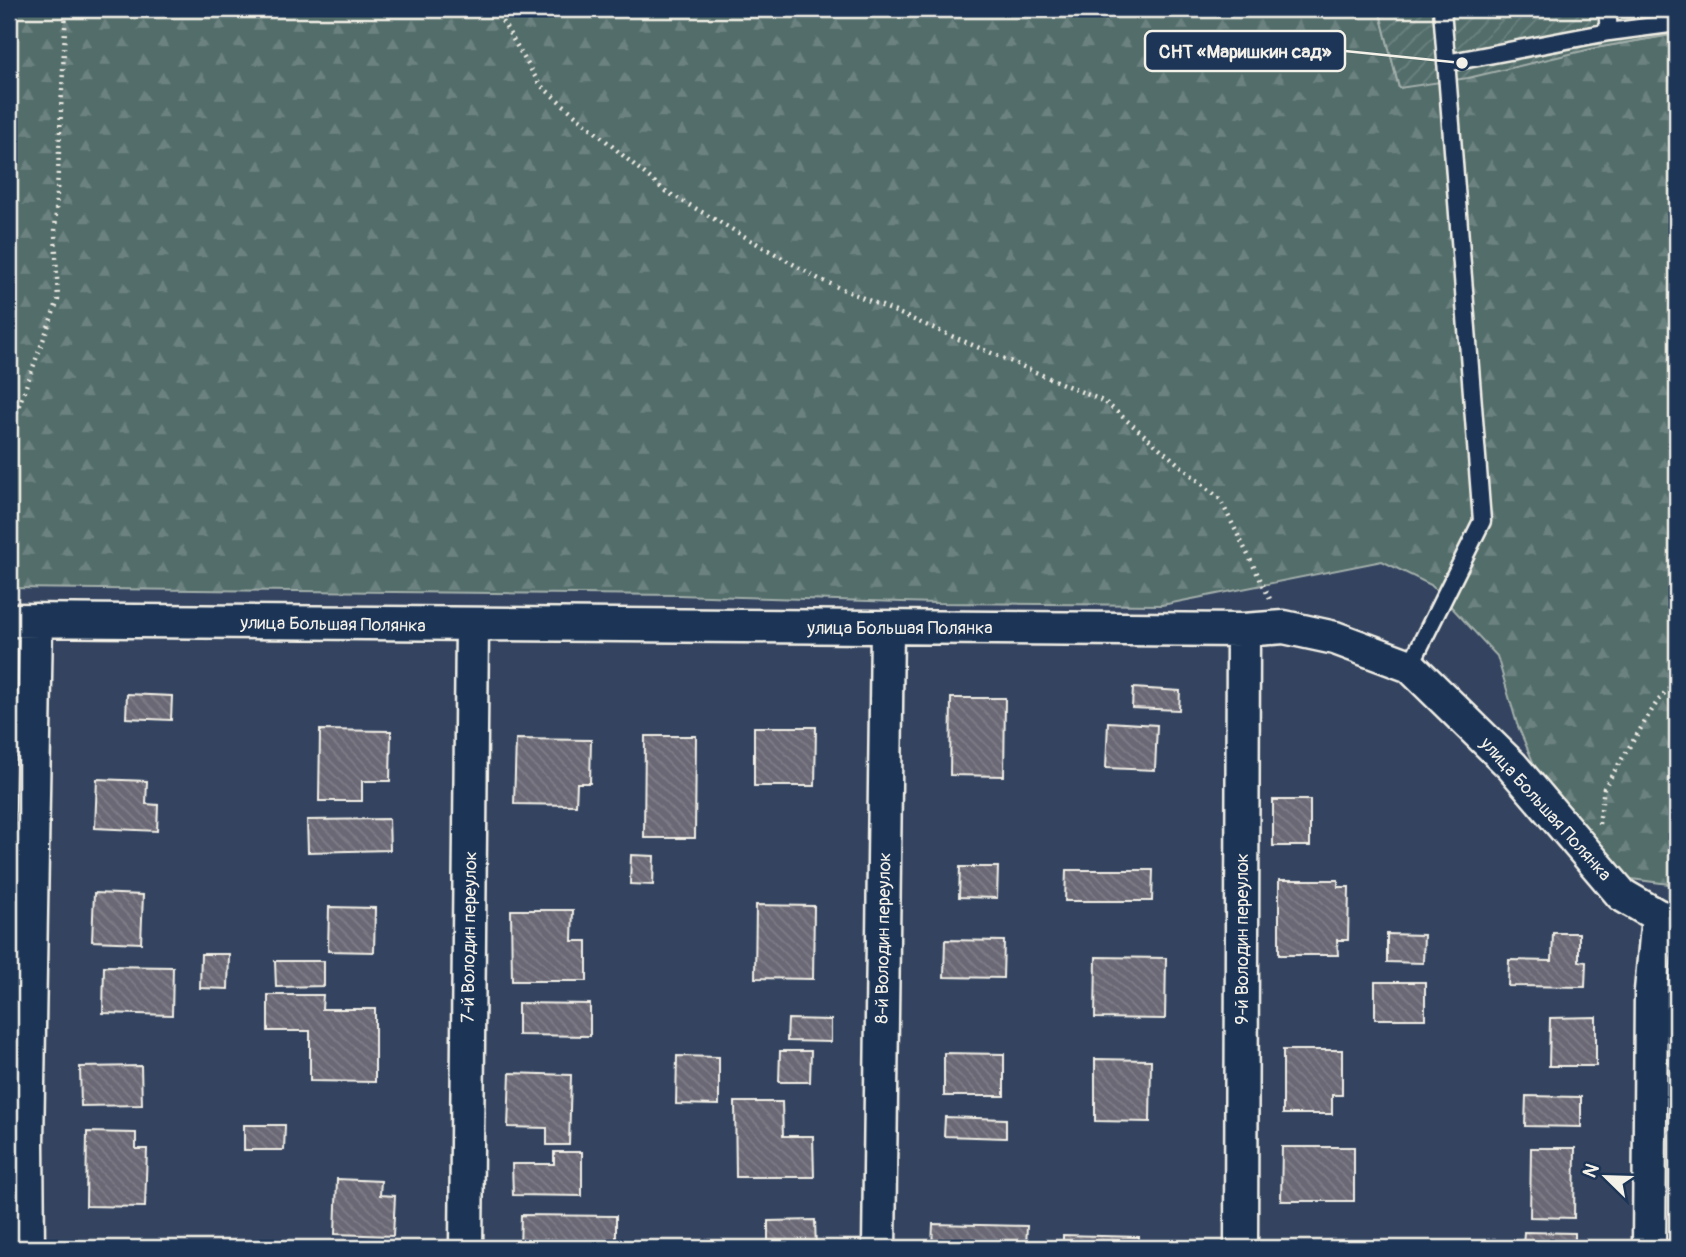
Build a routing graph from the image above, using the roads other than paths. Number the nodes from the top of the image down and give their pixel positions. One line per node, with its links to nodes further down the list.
1 (1442, 9): 5 (lane)
2 (1607, 9): 4 (lane)
3 (1677, 23): 4 (lane)
4 (1609, 32): 5 (lane)
5 (1446, 63): 10 (lane)
6 (22, 620): 7 (street, улица Большая Полянка); 12 (street)
7 (472, 625): 8 (street, улица Большая Полянка); 13 (street, 7-й Володин переулок)
8 (887, 629): 9 (street, улица Большая Полянка); 14 (street, 8-й Володин переулок)
9 (1243, 630): 10 (street, улица Большая Полянка); 15 (street, 9-й Володин переулок)
10 (1410, 666): 11 (street, улица Большая Полянка)
11 (1667, 919): 16 (street)
12 (28, 1248)
13 (466, 1248)
14 (879, 1248)
15 (1241, 1248)
16 (1649, 1248)

